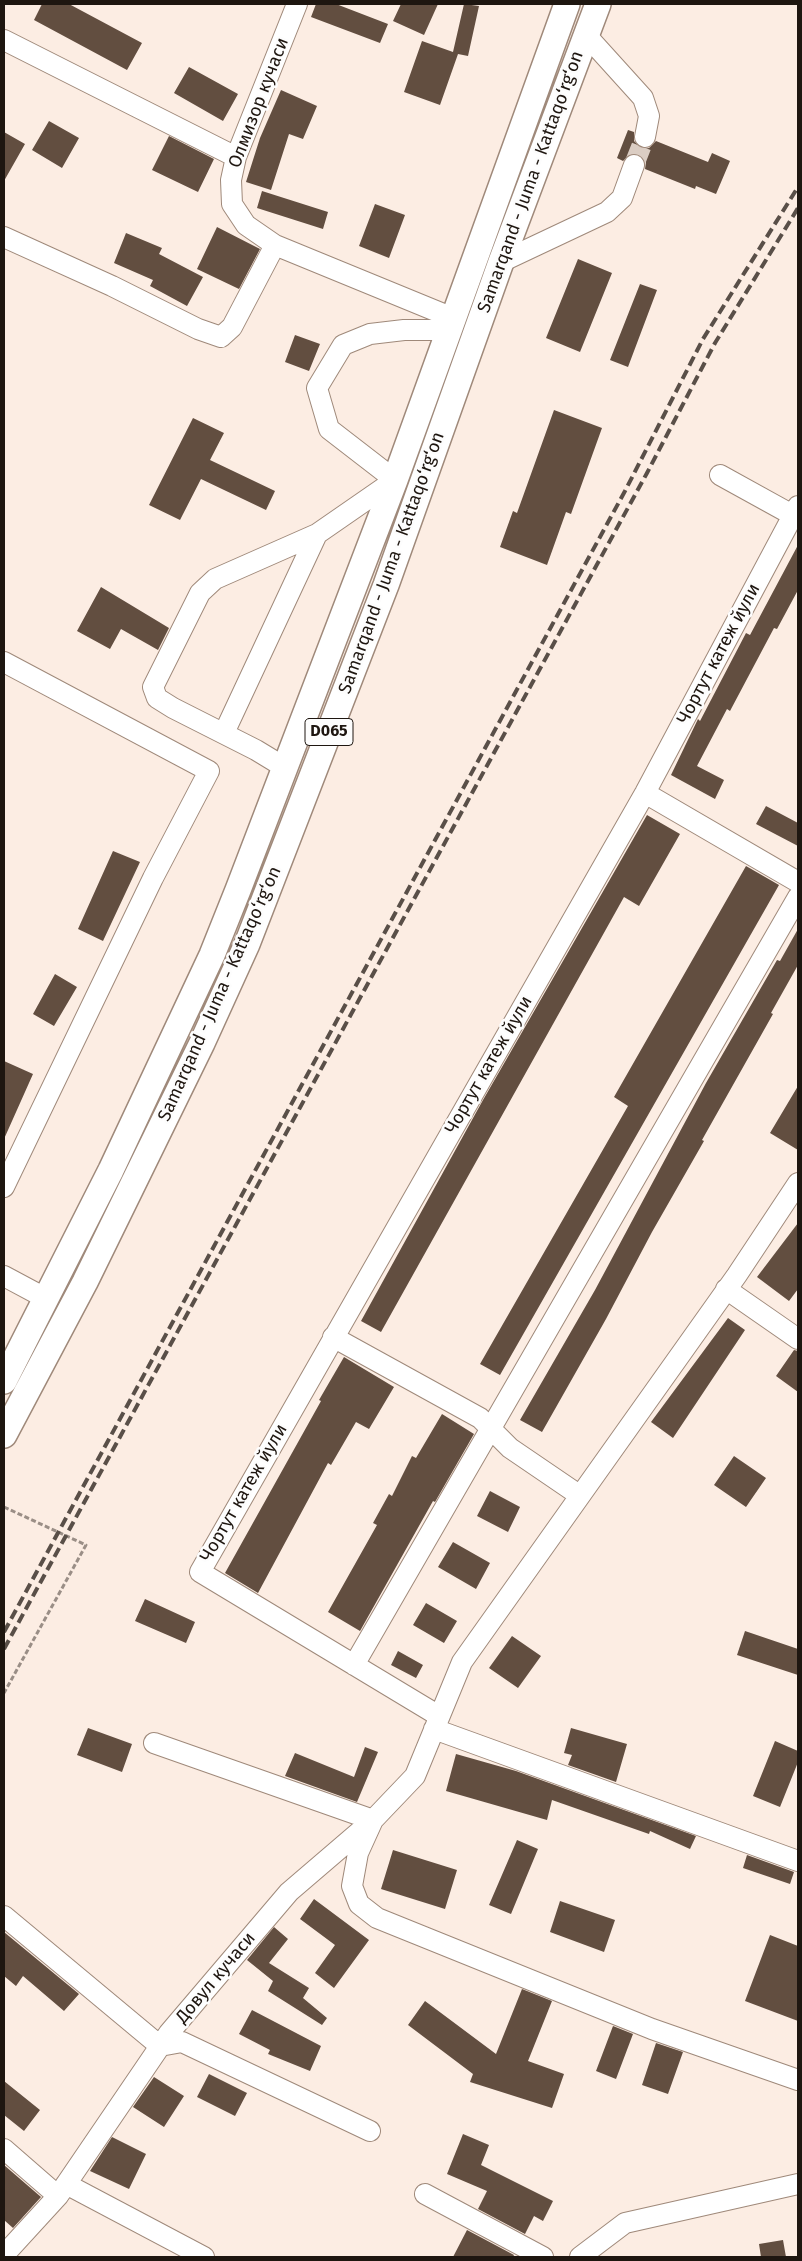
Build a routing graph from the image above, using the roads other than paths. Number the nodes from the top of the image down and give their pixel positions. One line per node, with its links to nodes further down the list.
1 (297, 4): 7 (street, Олмизор кучаси)
2 (567, 4): 11 (main road, Samarqand - Juma - Kattaqo‘rg‘on / D065)
3 (598, 4): 4 (main road, Samarqand - Juma - Kattaqo‘rg‘on / D065)
4 (586, 35): 6 (street); 12 (main road, Samarqand - Juma - Kattaqo‘rg‘on / D065)
5 (4, 40): 7 (street)
6 (645, 137)
7 (236, 157): 10 (street, Олмизор кучаси)
8 (634, 165): 12 (street)
9 (4, 237): 10 (street)
10 (276, 245): 13 (street)
11 (477, 254): 12 (main road); 13 (main road, Samarqand - Juma - Kattaqo‘rg‘on / D065)
12 (500, 262): 33 (main road, Samarqand - Juma - Kattaqo‘rg‘on / D065)
13 (451, 324): 15 (main road, Samarqand - Juma - Kattaqo‘rg‘on / D065); 15 (street)
14 (720, 474): 16 (street, Чортут катеж йули)
15 (395, 480): 17 (street); 20 (main road, Samarqand - Juma - Kattaqo‘rg‘on / D065)
16 (797, 513): 21 (street, Чортут катеж йули)
17 (317, 534): 19 (street); 19 (street)
18 (4, 662): 25 (street)
19 (224, 733): 20 (street)
20 (284, 767): 28 (main road, Samarqand - Juma - Kattaqo‘rg‘on / D065)
21 (645, 793): 22 (street); 29 (street, Чортут катеж йули)
22 (798, 882)
23 (798, 897): 32 (street)
24 (798, 1183): 27 (street)
25 (4, 1187)
26 (4, 1276): 28 (street)
27 (726, 1289): 30 (street); 34 (street)
28 (47, 1300): 31 (main road, Samarqand - Juma - Kattaqo‘rg‘on / D065)
29 (333, 1337): 32 (street); 35 (street, Чортут катеж йули)
30 (798, 1338)
31 (4, 1381)
32 (490, 1428): 34 (street); 35 (street)
33 (4, 1435)
34 (580, 1495): 36 (street)
35 (354, 1665): 36 (street, Чортут катеж йули)
36 (436, 1722): 38 (street, Довул кучаси); 39 (street, Чортут катеж йули)
37 (154, 1743): 38 (street)
38 (373, 1820): 41 (street, Довул кучаси); 42 (street)
39 (798, 1861)
40 (4, 1916): 41 (street)
41 (160, 2046): 43 (street); 46 (street, Довул кучаси)
42 (798, 2080)
43 (370, 2131)
44 (4, 2149): 46 (street)
45 (798, 2184): 51 (street)
46 (62, 2190): 48 (street, Довул кучаси); 49 (street)
47 (425, 2194): 50 (street)
48 (4, 2255)
49 (204, 2257)
50 (542, 2257)
51 (580, 2257)

